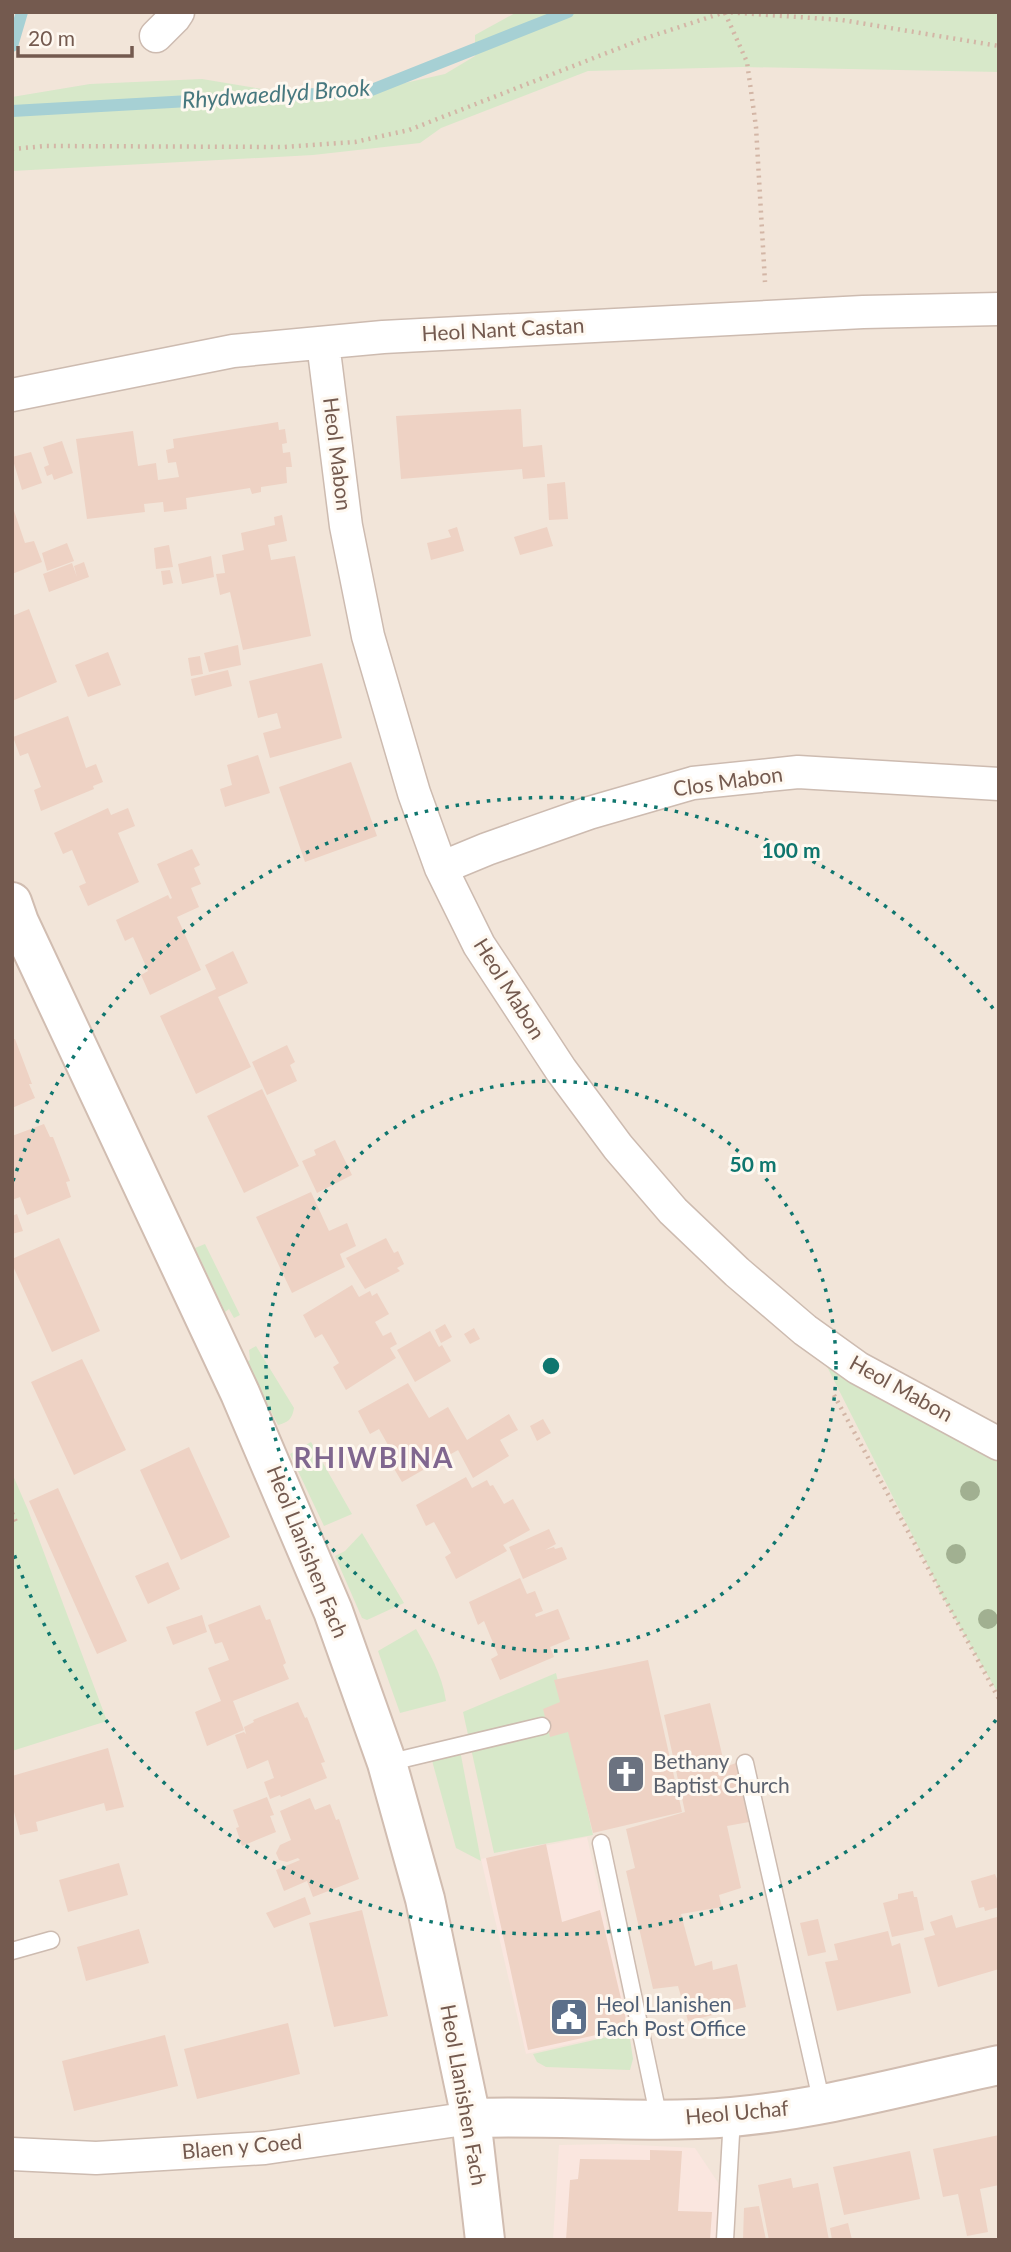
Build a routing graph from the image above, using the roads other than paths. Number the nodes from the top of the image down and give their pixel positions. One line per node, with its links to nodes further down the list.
1 (178, 12): 2 (street)
2 (156, 36)
3 (999, 309): 4 (street, Heol Nant Castan)
4 (323, 343): 5 (street, Heol Nant Castan); 7 (street, Heol Mabon)
5 (12, 395)
6 (995, 789): 7 (street, Clos Mabon)
7 (441, 868): 9 (street, Heol Mabon)
8 (12, 902): 11 (street, Heol Llanishen Fach)
9 (999, 1444)
10 (542, 1726): 11 (lane)
11 (387, 1763): 19 (street, Heol Llanishen Fach)
12 (745, 1763): 17 (lane)
13 (601, 1843): 20 (lane)
14 (51, 1940): 15 (lane)
15 (12, 1951)
16 (999, 2065): 17 (street, Heol Uchaf)
17 (822, 2104): 18 (street, Heol Uchaf)
18 (732, 2117): 20 (street, Heol Uchaf); 23 (lane)
19 (471, 2118): 20 (street, Heol Uchaf); 21 (street, Blaen y Coed); 22 (street, Heol Llanishen Fach)
20 (659, 2119)
21 (12, 2154)
22 (485, 2240)
23 (725, 2240)

